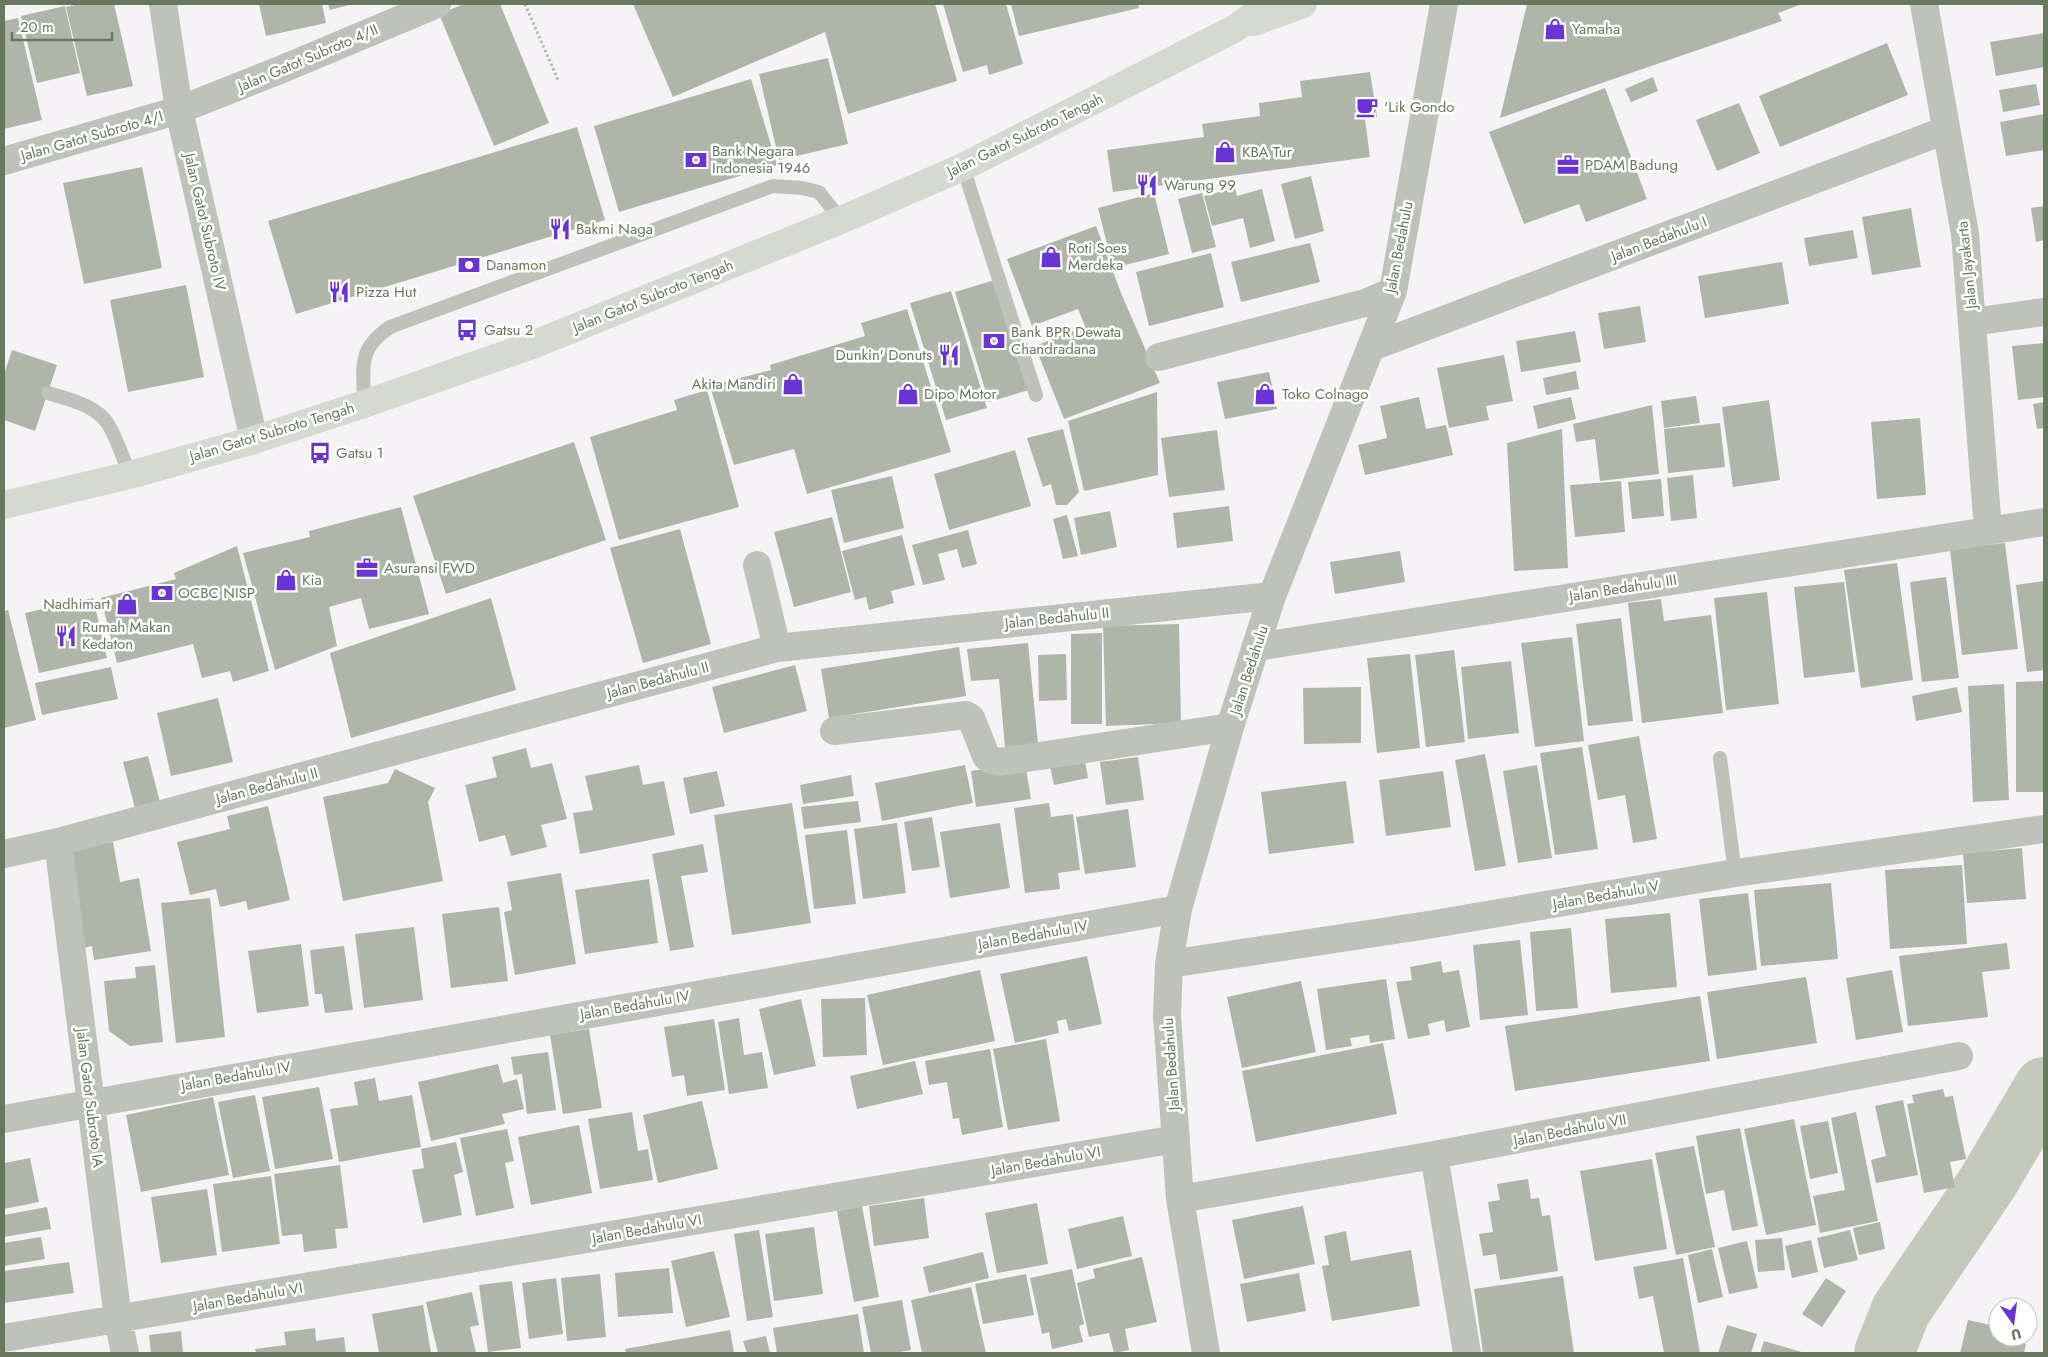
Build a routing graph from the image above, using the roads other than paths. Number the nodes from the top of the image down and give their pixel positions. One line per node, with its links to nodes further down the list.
1 (163, 4): 8 (street, Jalan Gatot Subroto IV)
2 (437, 4): 8 (street, Jalan Gatot Subroto 4/II)
3 (1270, 4): 7 (highway, Jalan Gatot Subroto Tengah)
4 (1303, 4): 7 (highway)
5 (1444, 4): 13 (street, Jalan Bedahulu)
6 (1929, 6): 9 (street, Jalan Jayakarta)
7 (1234, 29): 11 (highway, Jalan Gatot Subroto Tengah)
8 (179, 110): 10 (street, Jalan Gatot Subroto 4/I); 21 (street, Jalan Gatot Subroto IV)
9 (1946, 130): 15 (street, Jalan Jayakarta); 16 (street, Jalan Bedahulu I)
10 (4, 161)
11 (963, 167): 12 (highway, Jalan Gatot Subroto Tengah); 19 (lane)
12 (841, 220): 20 (highway, Jalan Gatot Subroto Tengah); 20 (lane)
13 (1392, 291): 16 (street, Jalan Bedahulu); 17 (street)
14 (2044, 312): 15 (street)
15 (1972, 322): 25 (street, Jalan Jayakarta)
16 (1372, 347): 27 (street, Jalan Bedahulu)
17 (1159, 357)
18 (48, 393): 22 (lane)
19 (1036, 396)
20 (364, 404): 21 (highway, Jalan Gatot Subroto Tengah)
21 (254, 440): 22 (highway, Jalan Gatot Subroto Tengah)
22 (130, 474): 23 (highway, Jalan Gatot Subroto Tengah)
23 (4, 505)
24 (2044, 522): 25 (street, Jalan Bedahulu III)
25 (1988, 530): 28 (street, Jalan Bedahulu III)
26 (757, 565): 29 (street)
27 (1272, 596): 28 (street, Jalan Bedahulu); 29 (street, Jalan Bedahulu II)
28 (1257, 647): 30 (street, Jalan Bedahulu)
29 (777, 648): 34 (street, Jalan Bedahulu II)
30 (1230, 727): 31 (street); 37 (street, Jalan Bedahulu)
31 (834, 731)
32 (1720, 758): 36 (lane)
33 (2044, 829): 36 (street, Jalan Bedahulu V)
34 (58, 842): 35 (street, Jalan Bedahulu II); 40 (street, Jalan Gatot Subroto IA)
35 (4, 854)
36 (1735, 873): 38 (street, Jalan Bedahulu V)
37 (1178, 909): 38 (street, Jalan Bedahulu); 40 (street, Jalan Bedahulu IV)
38 (1169, 964): 42 (street, Jalan Bedahulu)
39 (1959, 1056): 43 (street, Jalan Bedahulu VII)
40 (91, 1102): 41 (street, Jalan Bedahulu IV); 45 (street, Jalan Gatot Subroto IA)
41 (4, 1119)
42 (1176, 1139): 44 (street, Jalan Bedahulu); 45 (street, Jalan Bedahulu VI)
43 (1434, 1155): 44 (street, Jalan Bedahulu VII); 49 (street)
44 (1180, 1199): 48 (street, Jalan Bedahulu)
45 (118, 1319): 46 (street, Jalan Bedahulu VI); 47 (street, Jalan Gatot Subroto IA)
46 (4, 1338)
47 (125, 1353)
48 (1206, 1353)
49 (1467, 1353)

